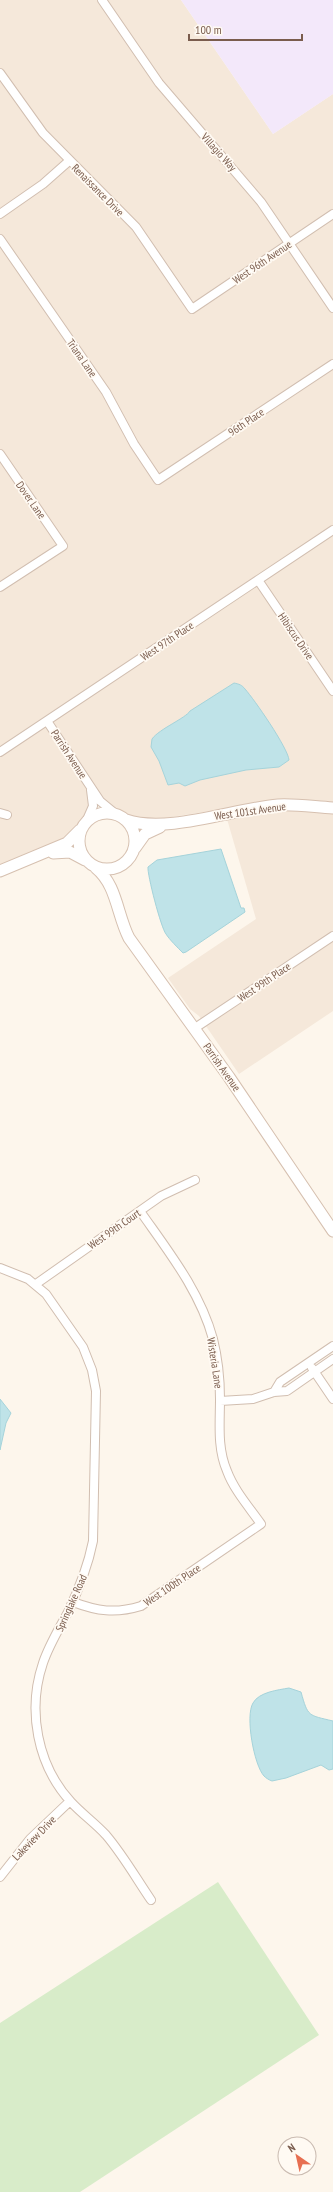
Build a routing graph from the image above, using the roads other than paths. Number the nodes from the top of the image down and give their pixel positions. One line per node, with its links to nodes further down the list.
1 (102, 0): 7 (street, Villagio Way)
2 (0, 73): 3 (street, Renaissance Drive)
3 (69, 160): 4 (street); 9 (street, Renaissance Drive)
4 (0, 214)
5 (333, 214): 7 (street, West 96th Avenue)
6 (0, 238): 12 (street, Triana Lane)
7 (290, 243): 8 (street, Villagio Way); 9 (street, West 96th Avenue)
8 (333, 308)
9 (192, 309)
10 (333, 364): 12 (street, 96th Place)
11 (0, 454): 15 (street, Dover Lane)
12 (158, 480)
13 (333, 530): 14 (street, West 97th Place)
14 (258, 580): 16 (street, Hibiscus Drive); 17 (street, West 97th Place)
15 (0, 587)
16 (333, 691)
17 (47, 721): 18 (street, West 97th Place); 19 (street, Parrish Avenue)
18 (0, 752)
19 (91, 787): 21 (street, Parrish Avenue); 23 (street)
20 (333, 808): 22 (street, West 101st Avenue)
21 (121, 818): 22 (street, West 101st Avenue); 23 (street); 24 (street)
22 (168, 824): 24 (street, West 101st Avenue)
23 (83, 826): 25 (street); 26 (street)
24 (134, 850): 27 (street, Parrish Avenue)
25 (40, 856): 26 (street, Parrish Avenue); 29 (street)
26 (85, 860): 28 (street, Parrish Avenue)
27 (126, 862): 28 (street); 30 (street, Parrish Avenue)
28 (96, 868): 30 (street, Parrish Avenue)
29 (0, 871)
30 (115, 900): 32 (street, Parrish Avenue)
31 (333, 936): 32 (street, West 99th Place)
32 (195, 1028): 35 (street, Parrish Avenue)
33 (195, 1180): 34 (street, West 99th Court)
34 (140, 1211): 37 (street, West 99th Court); 44 (street, Wisteria Lane)
35 (333, 1231)
36 (0, 1268): 37 (street, Springlake Road)
37 (36, 1284): 46 (street, Springlake Road)
38 (333, 1346): 40 (street)
39 (333, 1359): 41 (street)
40 (308, 1363): 41 (street); 42 (street)
41 (314, 1372): 42 (street); 43 (street)
42 (274, 1392): 44 (street)
43 (333, 1398)
44 (220, 1400): 45 (street, Wisteria Lane)
45 (261, 1524): 46 (street, West 100th Place)
46 (72, 1602): 47 (street, Springlake Road)
47 (70, 1801): 48 (street, Lakeview Drive); 49 (street, Springlake Road)
48 (0, 1877)
49 (151, 1900)

